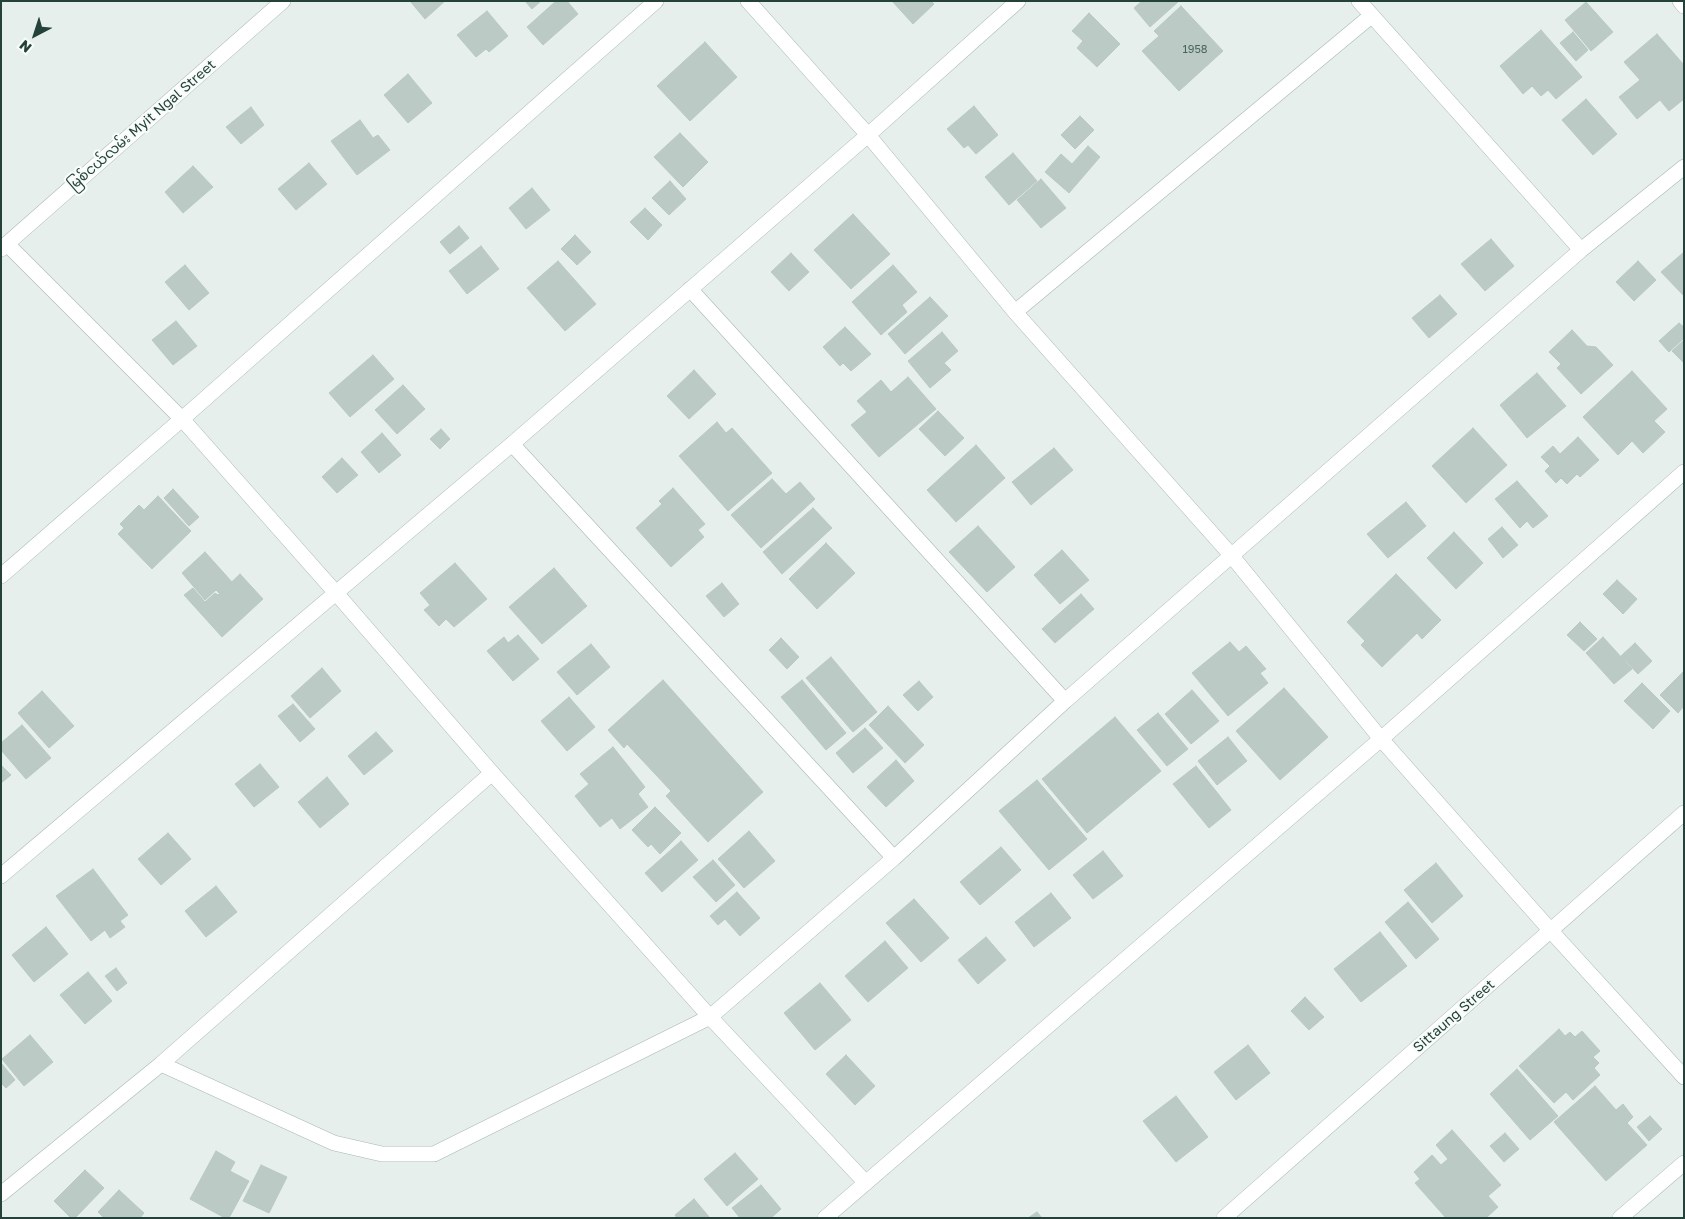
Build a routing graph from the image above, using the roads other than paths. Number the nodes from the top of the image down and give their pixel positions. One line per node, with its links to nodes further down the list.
1 (283, 1): 11 (street, မြစ်ငယ်လမ်း Myit Ngal Street)
2 (656, 1): 15 (street)
3 (748, 1): 9 (street)
4 (1018, 1): 9 (street)
5 (1358, 1): 8 (street)
6 (1680, 1): 7 (street)
7 (1684, 6)
8 (1371, 16): 12 (street); 14 (street)
9 (868, 135): 13 (street); 14 (street)
10 (1684, 167): 12 (street)
11 (4, 246): 15 (street)
12 (1580, 250): 18 (street)
13 (690, 289): 16 (street); 21 (street)
14 (1015, 312): 18 (street)
15 (182, 419): 19 (street); 20 (street)
16 (512, 444): 20 (street); 25 (street)
17 (1684, 472): 22 (street)
18 (1230, 555): 21 (street); 22 (street)
19 (1, 576)
20 (336, 593): 23 (street); 26 (street)
21 (1065, 701): 25 (street)
22 (1381, 739): 27 (street); 32 (street)
23 (492, 774): 28 (street); 29 (street)
24 (1684, 813): 27 (street, Sittaung Street)
25 (894, 858): 28 (street)
26 (1, 876)
27 (1551, 931): 30 (street); 35 (street, Sittaung Street)
28 (710, 1017): 29 (street); 32 (street)
29 (161, 1064): 33 (street)
30 (1684, 1077)
31 (1684, 1163): 36 (street)
32 (866, 1183): 34 (street)
33 (1, 1194)
34 (825, 1218)
35 (1224, 1218)
36 (1620, 1218)

